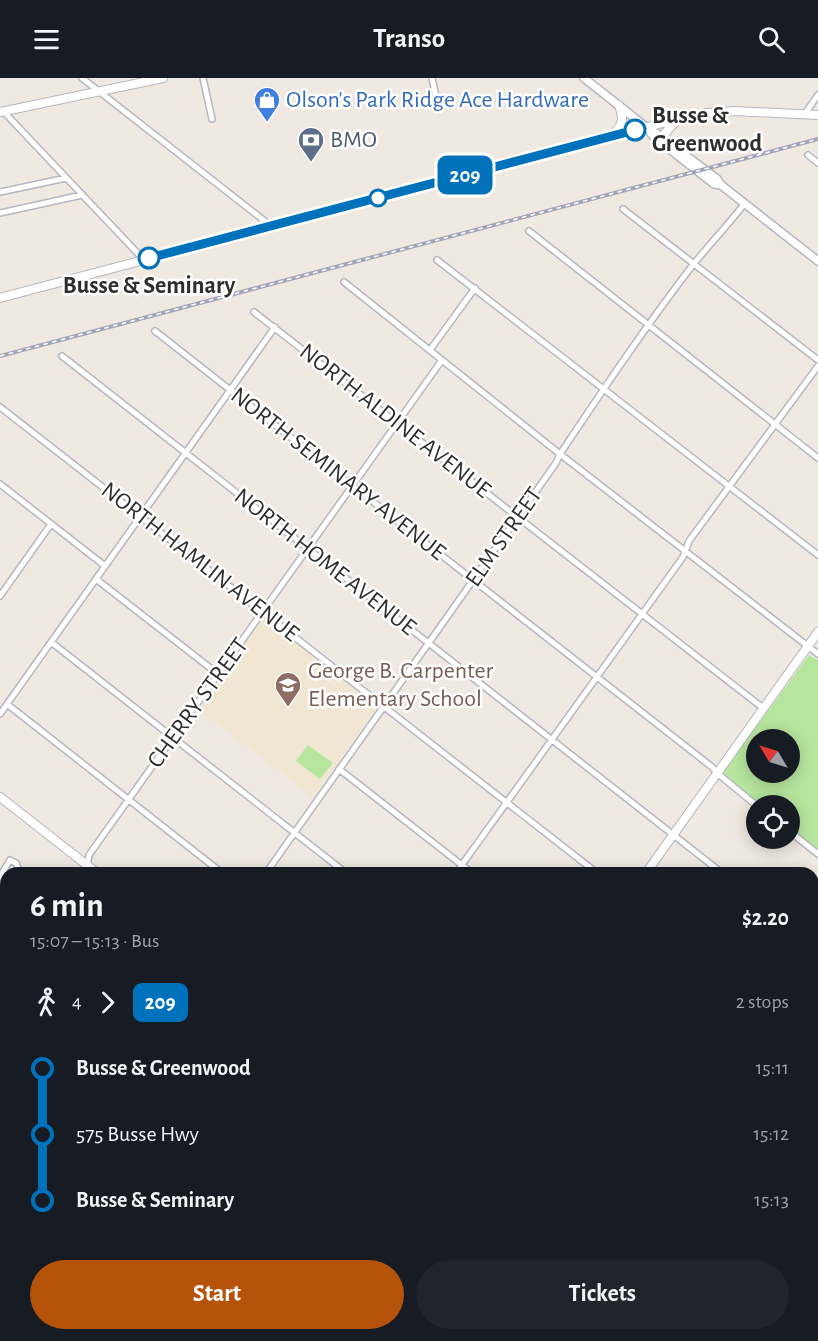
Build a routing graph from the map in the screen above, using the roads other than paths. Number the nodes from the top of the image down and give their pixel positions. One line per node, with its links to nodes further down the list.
1 (82, 78): 6 (street)
2 (163, 78): 6 (main road)
3 (203, 78): 13 (street)
4 (432, 78): 8 (street)
5 (584, 78): 9 (street)
6 (99, 92): 10 (main road); 27 (street)
7 (818, 95): 11 (street)
8 (436, 97)
9 (619, 105): 15 (street); 16 (main road)
10 (2, 112): 20 (street)
11 (804, 115): 12 (main road); 14 (main road)
12 (818, 115)
13 (212, 119)
14 (678, 119): 15 (main road); 17 (main road)
15 (646, 127): 16 (main road); 17 (street); 21 (street)
16 (610, 137): 27 (main road)
17 (667, 141): 21 (street)
18 (808, 155): 19 (street)
19 (818, 163)
20 (66, 178): 22 (street); 23 (street)
21 (722, 185): 24 (street)
22 (0, 192)
23 (82, 195): 26 (street); 29 (street)
24 (745, 203): 31 (street); 32 (street, ELM STREET)
25 (623, 209): 32 (street)
26 (0, 213)
27 (271, 226): 29 (main road)
28 (530, 231): 37 (street)
29 (144, 260): 35 (main road)
30 (437, 260): 34 (street)
31 (818, 261)
32 (694, 264): 37 (street, ELM STREET); 43 (street)
33 (344, 282): 40 (street)
34 (475, 288): 40 (street); 45 (street)
35 (0, 298)
36 (254, 312): 38 (street, NORTH ALDINE AVENUE)
37 (649, 324): 45 (street, ELM STREET); 49 (street)
38 (275, 327): 46 (street); 48 (street, NORTH ALDINE AVENUE)
39 (155, 331): 46 (street, NORTH SEMINARY AVENUE)
40 (430, 350): 42 (street)
41 (62, 356): 50 (street, NORTH HOME AVENUE)
42 (442, 360): 48 (street, CHERRY STREET); 51 (street)
43 (818, 360)
44 (818, 366): 49 (street)
45 (604, 389): 51 (street, ELM STREET); 55 (street)
46 (230, 390): 50 (street); 54 (street, NORTH SEMINARY AVENUE)
47 (0, 407): 56 (street, NORTH HAMLIN AVENUE)
48 (397, 423): 54 (street, CHERRY STREET); 57 (street, NORTH ALDINE AVENUE)
49 (775, 424): 52 (street); 55 (street)
50 (186, 453): 56 (street); 59 (street, NORTH HOME AVENUE)
51 (560, 454): 57 (street, ELM STREET); 60 (street)
52 (818, 458)
53 (0, 484): 58 (street)
54 (352, 486): 59 (street, CHERRY STREET); 64 (street, NORTH SEMINARY AVENUE)
55 (729, 487): 60 (street); 61 (street)
56 (141, 516): 62 (street); 66 (street, NORTH HAMLIN AVENUE)
57 (518, 517): 64 (street, ELM STREET); 67 (street, NORTH ALDINE AVENUE)
58 (51, 524): 62 (street); 65 (street)
59 (308, 548): 66 (street, CHERRY STREET); 70 (street, NORTH HOME AVENUE)
60 (686, 550): 67 (street); 71 (street)
61 (818, 555)
62 (105, 566): 63 (street)
63 (96, 579): 69 (street); 73 (street)
64 (473, 580): 70 (street, ELM STREET); 74 (street, NORTH SEMINARY AVENUE)
65 (0, 596)
66 (263, 611): 73 (street, CHERRY STREET); 76 (street, NORTH HAMLIN AVENUE)
67 (642, 614): 74 (street); 77 (street, NORTH ALDINE AVENUE)
68 (818, 632): 71 (main road)
69 (51, 642): 75 (street); 79 (street)
70 (428, 644): 76 (street, ELM STREET); 80 (street, NORTH HOME AVENUE)
71 (808, 646): 72 (street); 77 (main road)
72 (818, 654)
73 (218, 674): 79 (street, CHERRY STREET)
74 (596, 676): 80 (street); 82 (street, NORTH SEMINARY AVENUE)
75 (7, 704): 78 (street); 85 (street)
76 (384, 706): 81 (street, ELM STREET); 86 (street, NORTH HAMLIN AVENUE)
77 (763, 708): 82 (main road)
78 (0, 714)
79 (173, 737): 85 (street, CHERRY STREET); 87 (street)
80 (551, 739): 86 (street); 88 (street, NORTH HOME AVENUE)
81 (339, 769): 87 (street, ELM STREET); 91 (street)
82 (717, 773): 84 (street, NORTH SEMINARY AVENUE); 88 (main road)
83 (0, 797): 94 (main road)
84 (746, 797)
85 (128, 800): 95 (street, CHERRY STREET); 96 (street)
86 (506, 802): 91 (street); 100 (street, NORTH HAMLIN AVENUE)
87 (295, 832): 97 (street, ELM STREET); 98 (street)
88 (673, 836): 101 (main road); 102 (street, NORTH HOME AVENUE)
89 (800, 840): 90 (street)
90 (818, 854)
91 (461, 865): 99 (street)
92 (6, 867): 93 (street)
93 (18, 867)
94 (85, 867)
95 (87, 867)
96 (214, 867)
97 (270, 867)
98 (339, 867)
99 (464, 867)
100 (589, 867)
101 (650, 867)
102 (714, 867)

